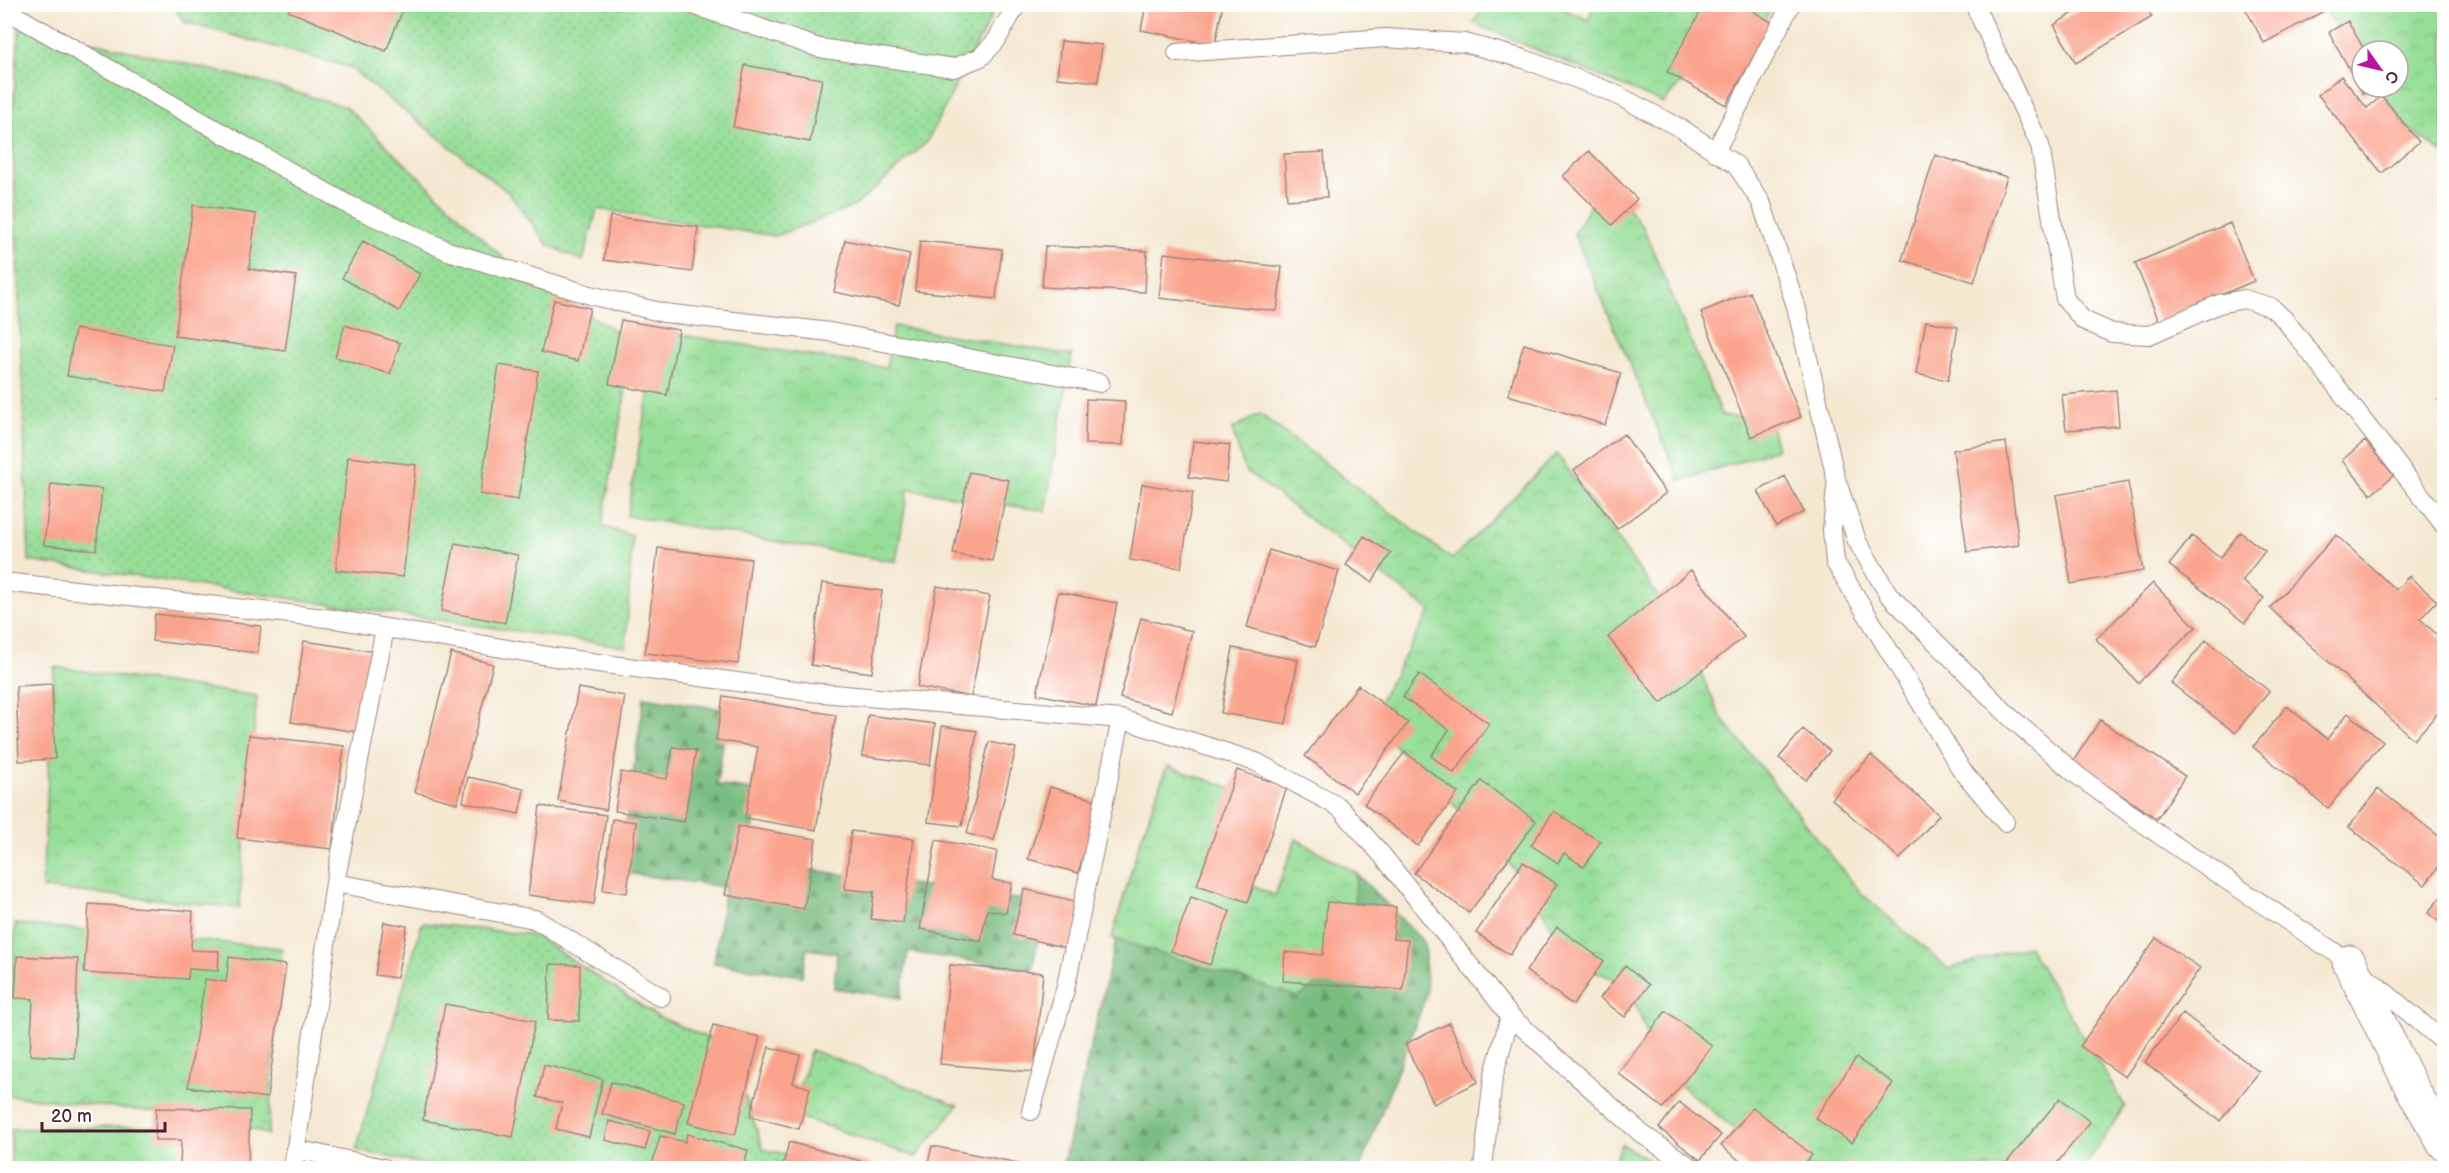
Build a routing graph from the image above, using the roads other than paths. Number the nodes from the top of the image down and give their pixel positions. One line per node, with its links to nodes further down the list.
1 (1017, 4): 4 (lane)
2 (1791, 4): 7 (lane)
3 (1974, 4): 10 (lane)
4 (693, 5)
5 (4, 9): 8 (lane)
6 (1177, 53): 7 (lane)
7 (1715, 152): 9 (lane)
8 (1100, 382)
9 (1836, 480): 14 (lane); 16 (lane)
10 (2445, 525)
11 (4, 582): 12 (lane)
12 (385, 628): 13 (lane); 15 (lane)
13 (1121, 719): 18 (lane); 20 (lane)
14 (2005, 822)
15 (335, 883): 17 (lane); 22 (lane)
16 (2349, 962): 19 (lane); 21 (street)
17 (661, 997)
18 (1510, 1016): 25 (lane); 26 (lane)
19 (2445, 1042)
20 (1030, 1111)
21 (2445, 1143)
22 (295, 1149): 23 (lane); 24 (lane)
23 (293, 1168)
24 (384, 1168)
25 (1483, 1168)
26 (1692, 1168)

